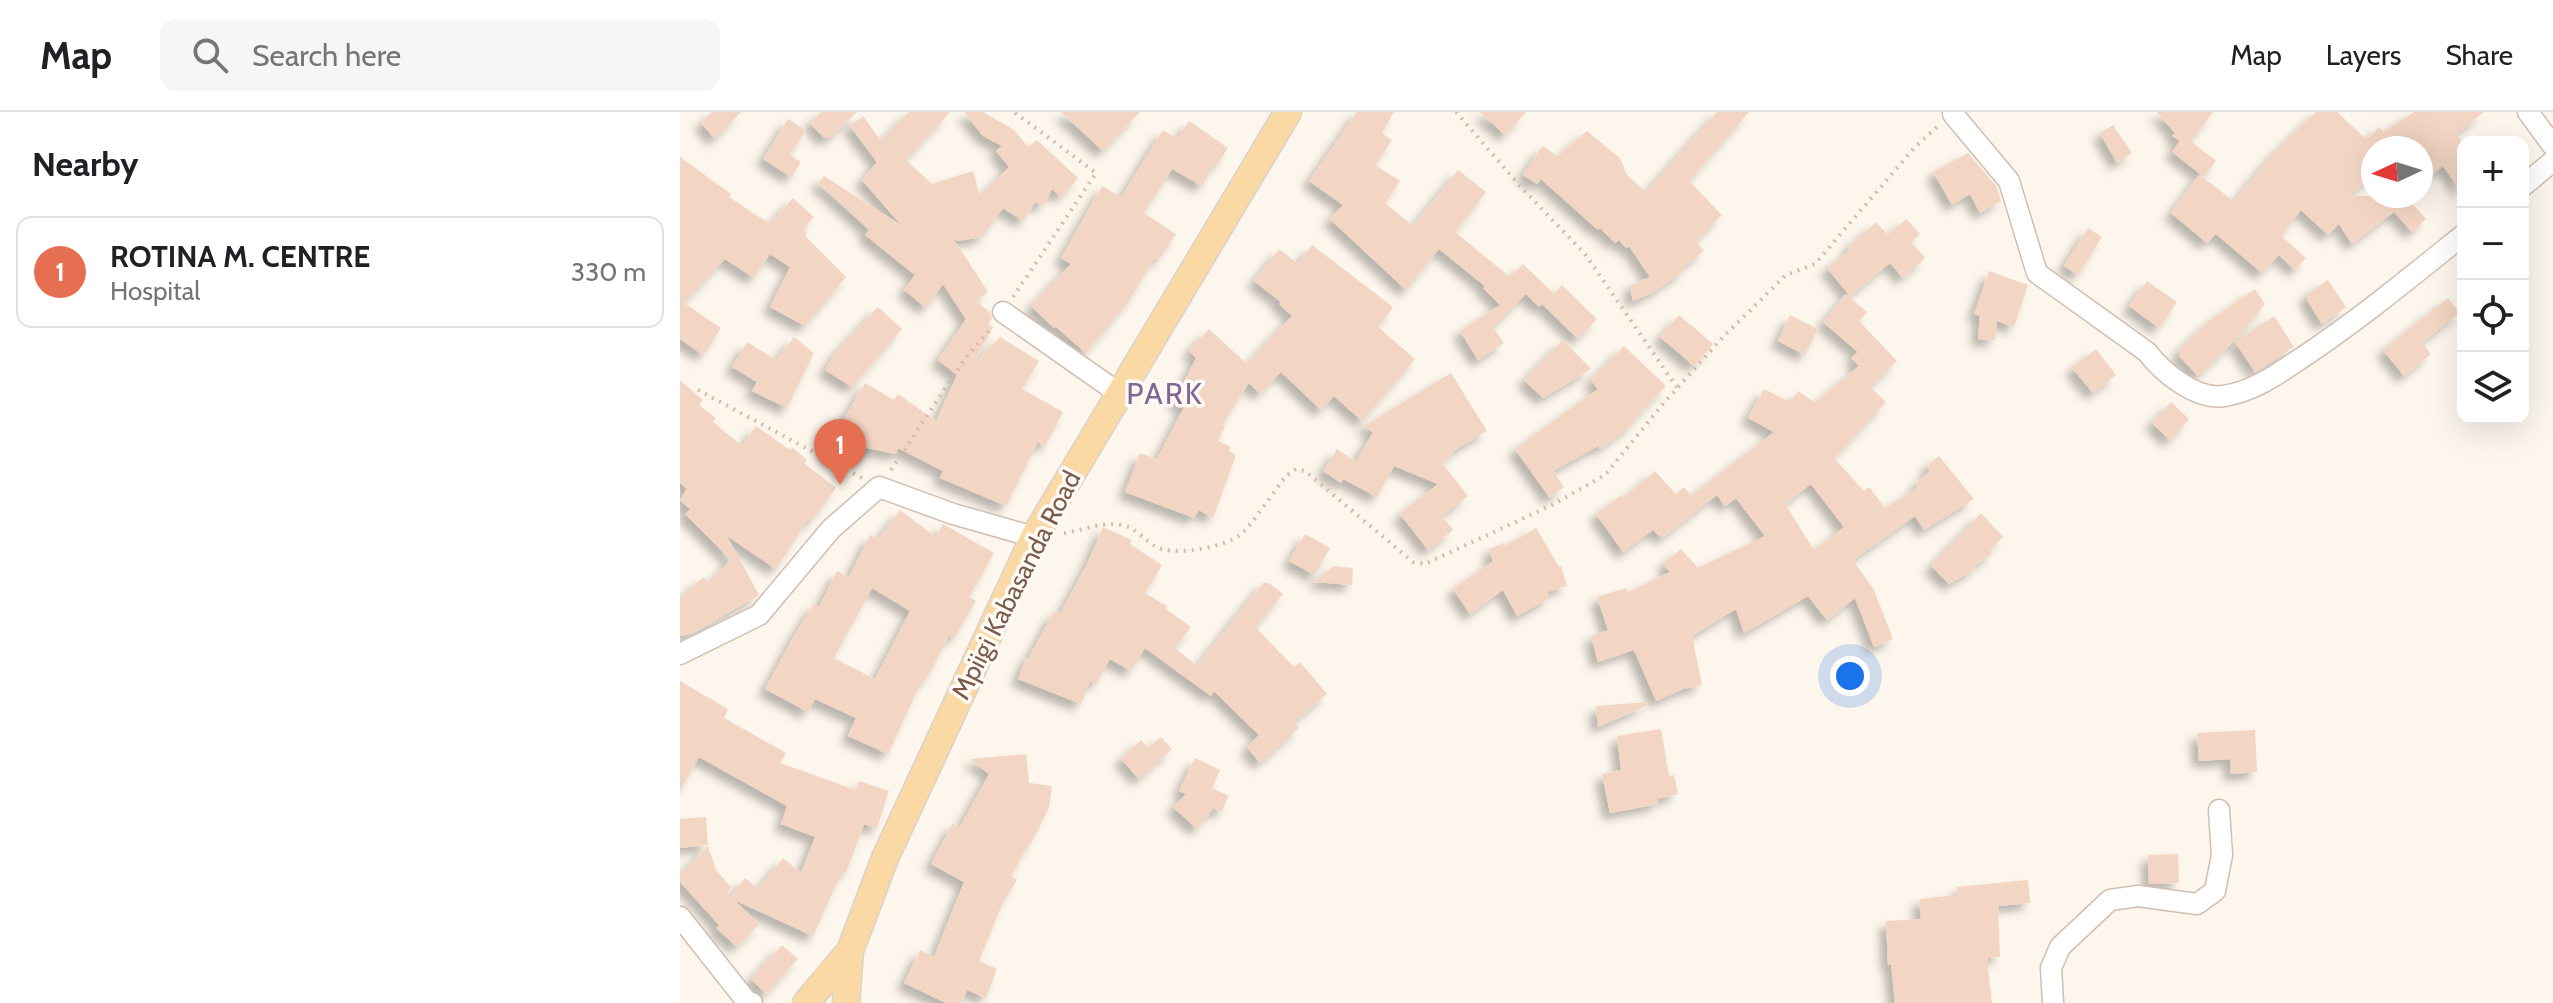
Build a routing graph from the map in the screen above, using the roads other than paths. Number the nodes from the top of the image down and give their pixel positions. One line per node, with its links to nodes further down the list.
1 (1288, 112): 9 (main road, Mpiigi Kabasanda Road)
2 (2528, 112): 4 (street)
3 (1953, 114): 7 (street)
4 (2553, 146)
5 (2553, 161): 6 (street)
6 (2529, 181)
7 (2457, 240)
8 (1003, 312): 9 (street)
9 (1120, 394): 10 (main road, Mpiigi Kabasanda Road)
10 (1034, 537): 11 (street); 14 (main road, Mpiigi Kabasanda Road)
11 (680, 654)
12 (2219, 810): 18 (street)
13 (680, 917): 15 (street)
14 (850, 951): 16 (main road, Mpiigi Kabasanda Road); 17 (main road, Mpiigi Kabasanda Road)
15 (752, 1003)
16 (806, 1003)
17 (846, 1003)
18 (2053, 1003)

